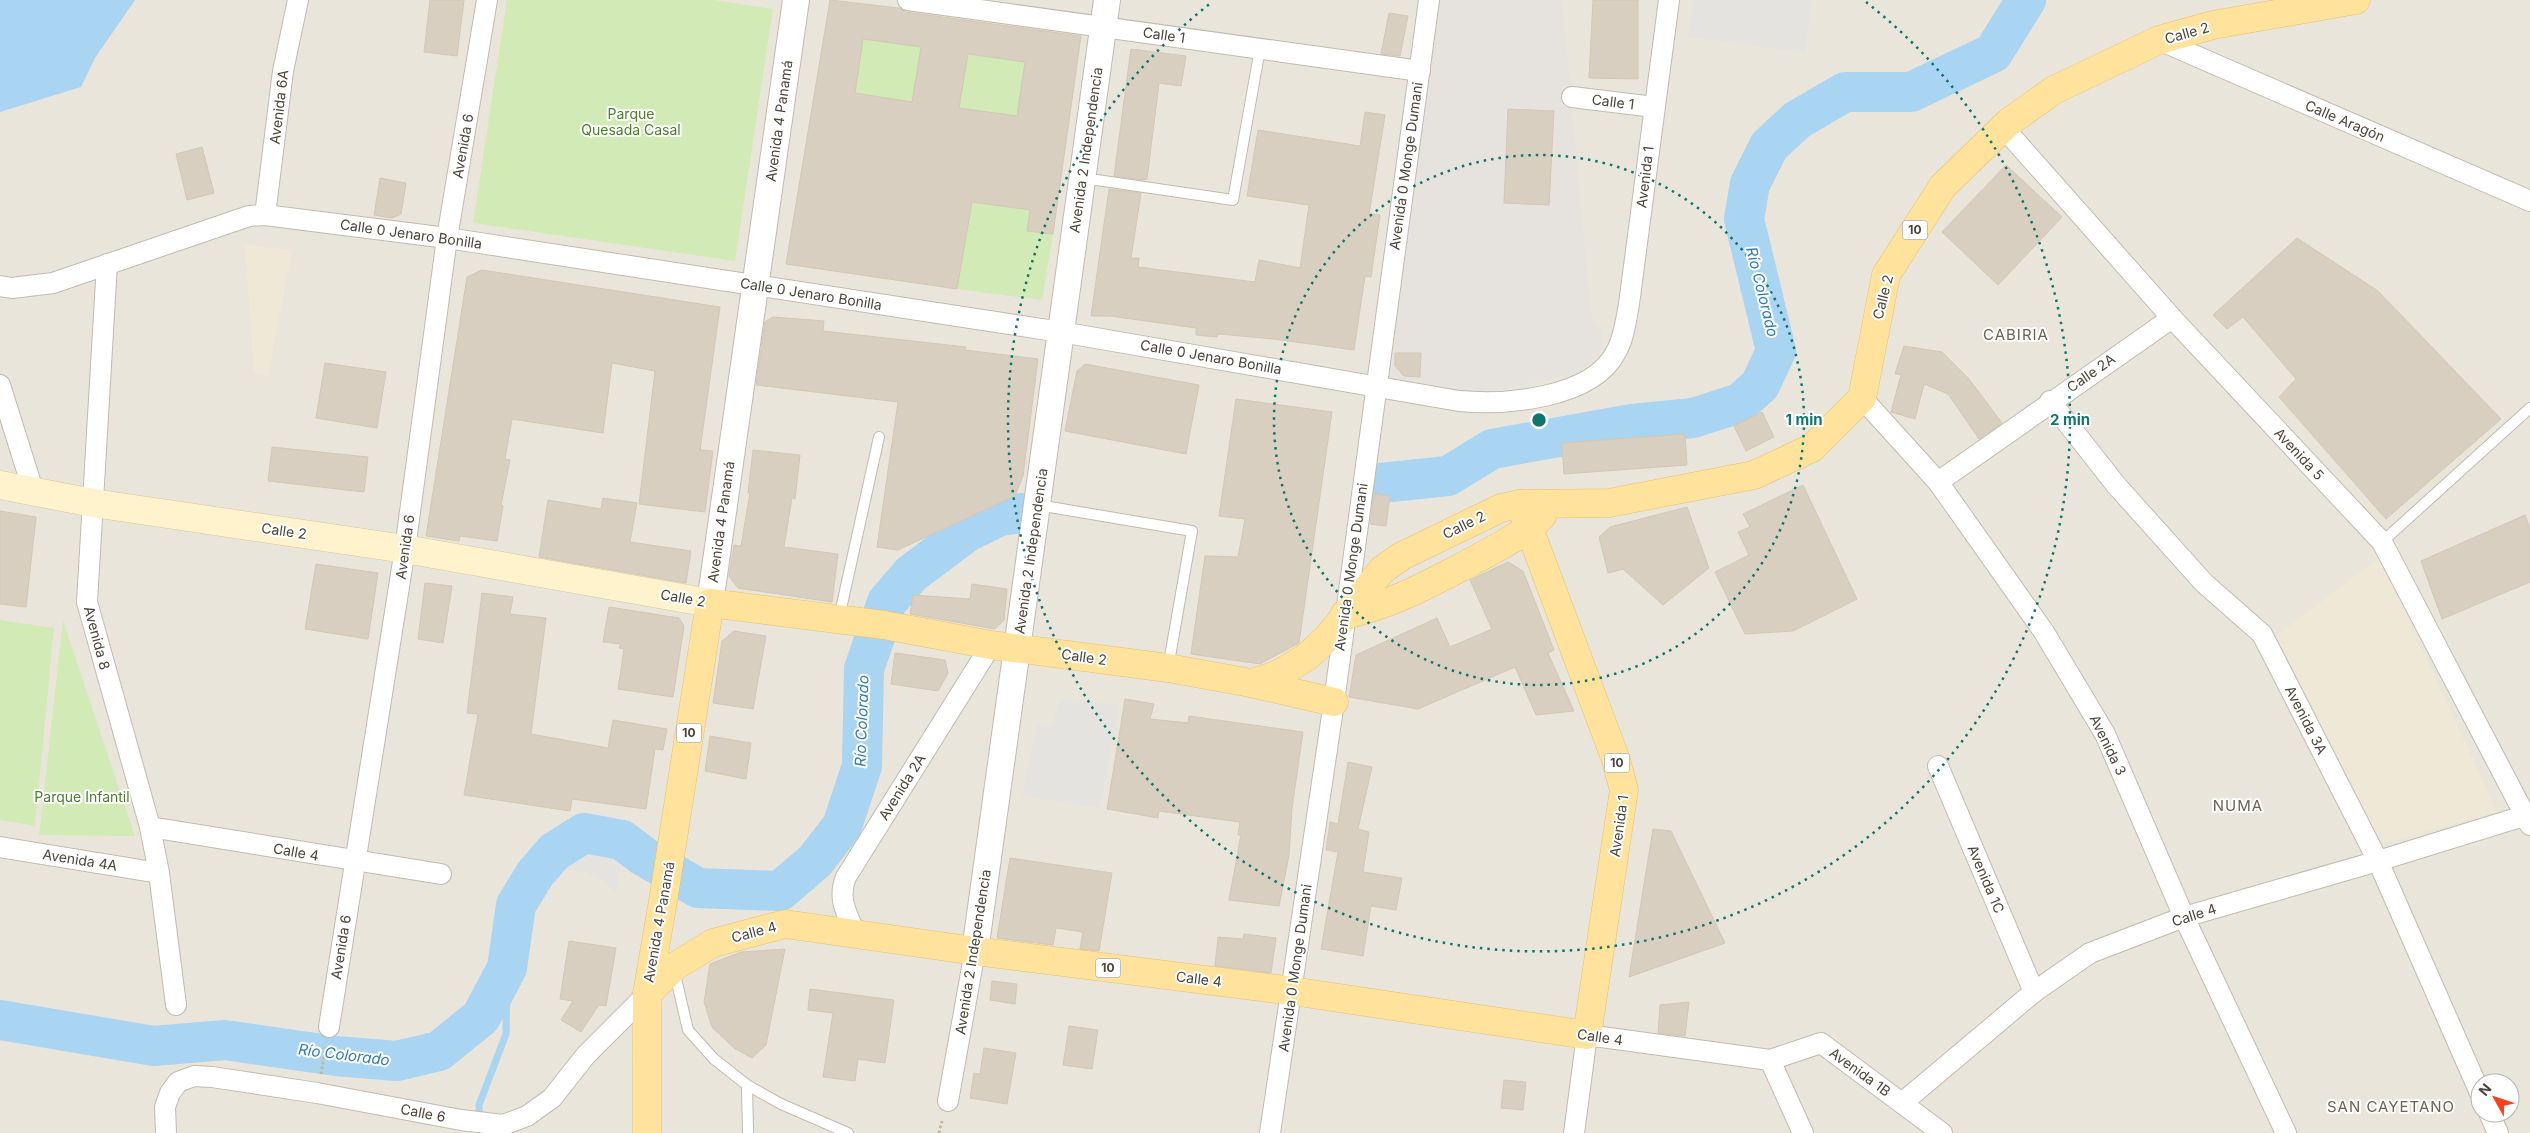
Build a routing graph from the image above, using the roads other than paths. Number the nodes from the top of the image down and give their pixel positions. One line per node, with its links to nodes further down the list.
1 (298, 0): 18 (street, Avenida 6A)
2 (487, 0): 19 (street, Avenida 6)
3 (796, 0): 21 (street, Avenida 4 Panamá)
4 (908, 0): 9 (street, Calle 1)
5 (1107, 0): 9 (street, Avenida 2 Independencia)
6 (1429, 0): 12 (street, Avenida 0 Monge Dumani)
7 (1669, 0): 14 (street, Avenida 1)
8 (2356, 0): 10 (main road, Calle 2 / 10)
9 (1103, 27): 11 (street, Calle 1); 16 (street, Avenida 2 Independencia)
10 (2159, 40): 15 (main road, Calle 2 / 10); 17 (street, Calle Aragón)
11 (1260, 49): 12 (street, Calle 1); 16 (lane)
12 (1420, 71): 27 (street, Avenida 0 Monge Dumani)
13 (1572, 97): 14 (street, Calle 1)
14 (1654, 107): 25 (street, Avenida 1)
15 (2003, 127): 23 (street, Avenida 5); 28 (main road, Calle 2 / 10)
16 (1082, 178): 24 (street, Avenida 2 Independencia)
17 (2530, 201)
18 (265, 215): 19 (street, Calle 0 Jenaro Bonilla); 20 (street, Calle 0 Jenaro Bonilla)
19 (447, 238): 21 (street, Calle 0 Jenaro Bonilla); 40 (street, Avenida 6)
20 (107, 264): 22 (street, Calle 0 Jenaro Bonilla); 35 (street, Avenida 8)
21 (755, 285): 24 (street, Calle 0 Jenaro Bonilla); 42 (street, Avenida 4 Panamá)
22 (0, 286)
23 (2172, 318): 29 (street, Calle 2A); 39 (street, Avenida 5)
24 (1061, 332): 27 (street, Calle 0 Jenaro Bonilla); 36 (street, Avenida 2 Independencia)
25 (1616, 352): 27 (street, Calle 0 Jenaro Bonilla)
26 (0, 385): 34 (street)
27 (1375, 385): 38 (street, Avenida 0 Monge Dumani)
28 (1862, 398): 32 (street, Avenida 3); 37 (main road)
29 (2050, 402): 32 (street, Calle 2A); 53 (street, Avenida 3A)
30 (2530, 408): 39 (lane)
31 (879, 437): 44 (lane)
32 (1938, 482): 57 (street, Avenida 3)
33 (0, 485): 34 (main road, Calle 2)
34 (33, 490): 35 (main road, Calle 2)
35 (94, 503): 40 (main road, Calle 2); 51 (street, Avenida 8)
36 (1037, 505): 45 (street, Avenida 2 Independencia); 46 (lane)
37 (1525, 516): 41 (main road, Calle 2); 43 (main road); 66 (main road, Avenida 1 / 10)
38 (1356, 533): 41 (street); 43 (street, Avenida 0 Monge Dumani)
39 (2382, 542): 50 (street, Avenida 5)
40 (405, 549): 42 (main road, Calle 2); 54 (street, Avenida 6)
41 (1370, 584): 43 (main road, Calle 2)
42 (710, 603): 44 (main road, Calle 2); 63 (main road, Avenida 4 Panamá / 10)
43 (1344, 616): 47 (main road, Calle 2); 48 (street, Avenida 0 Monge Dumani)
44 (844, 620): 45 (main road, Calle 2)
45 (1004, 646): 46 (main road, Calle 2); 58 (street, Avenida 2A); 59 (street, Avenida 2 Independencia)
46 (1168, 668): 47 (main road, Calle 2)
47 (1251, 683): 48 (main road)
48 (1334, 702): 61 (street, Avenida 0 Monge Dumani)
49 (1938, 766): 62 (street, Avenida 1C)
50 (2528, 819): 53 (street, Calle 4)
51 (150, 827): 54 (street, Calle 4); 55 (street, Avenida 8)
52 (0, 847): 55 (street, Avenida 4A)
53 (2378, 861): 57 (street, Calle 4); 68 (street, Avenida 3A)
54 (354, 862): 56 (street, Calle 4); 65 (street, Avenida 6)
55 (159, 873): 64 (street, Avenida 8)
56 (441, 874)
57 (2184, 917): 62 (street, Calle 4); 80 (street, Avenida 3)
58 (856, 935): 59 (main road, Calle 4 / 10); 60 (main road, Calle 4 / 10)
59 (975, 951): 61 (main road, Calle 4 / 10); 70 (street, Avenida 2 Independencia)
60 (674, 967): 63 (main road, Calle 4 / 10); 69 (lane)
61 (1292, 991): 66 (main road, Calle 4 / 10); 76 (street, Avenida 0 Monge Dumani)
62 (2034, 992): 71 (street, Calle 4)
63 (646, 994): 72 (street, Calle 6); 73 (main road, Avenida 4 Panamá / 10)
64 (176, 1006)
65 (329, 1028)
66 (1587, 1036): 67 (street, Calle 4); 77 (street, Avenida 1)
67 (1770, 1060): 71 (street, Avenida 1B); 78 (street)
68 (2471, 1073)
69 (747, 1085): 74 (lane); 75 (lane)
70 (948, 1101)
71 (1902, 1103): 79 (street, Avenida 1B)
72 (166, 1133)
73 (647, 1133)
74 (748, 1133)
75 (848, 1133)
76 (1270, 1133)
77 (1574, 1133)
78 (1803, 1133)
79 (1942, 1133)
80 (2286, 1133)

